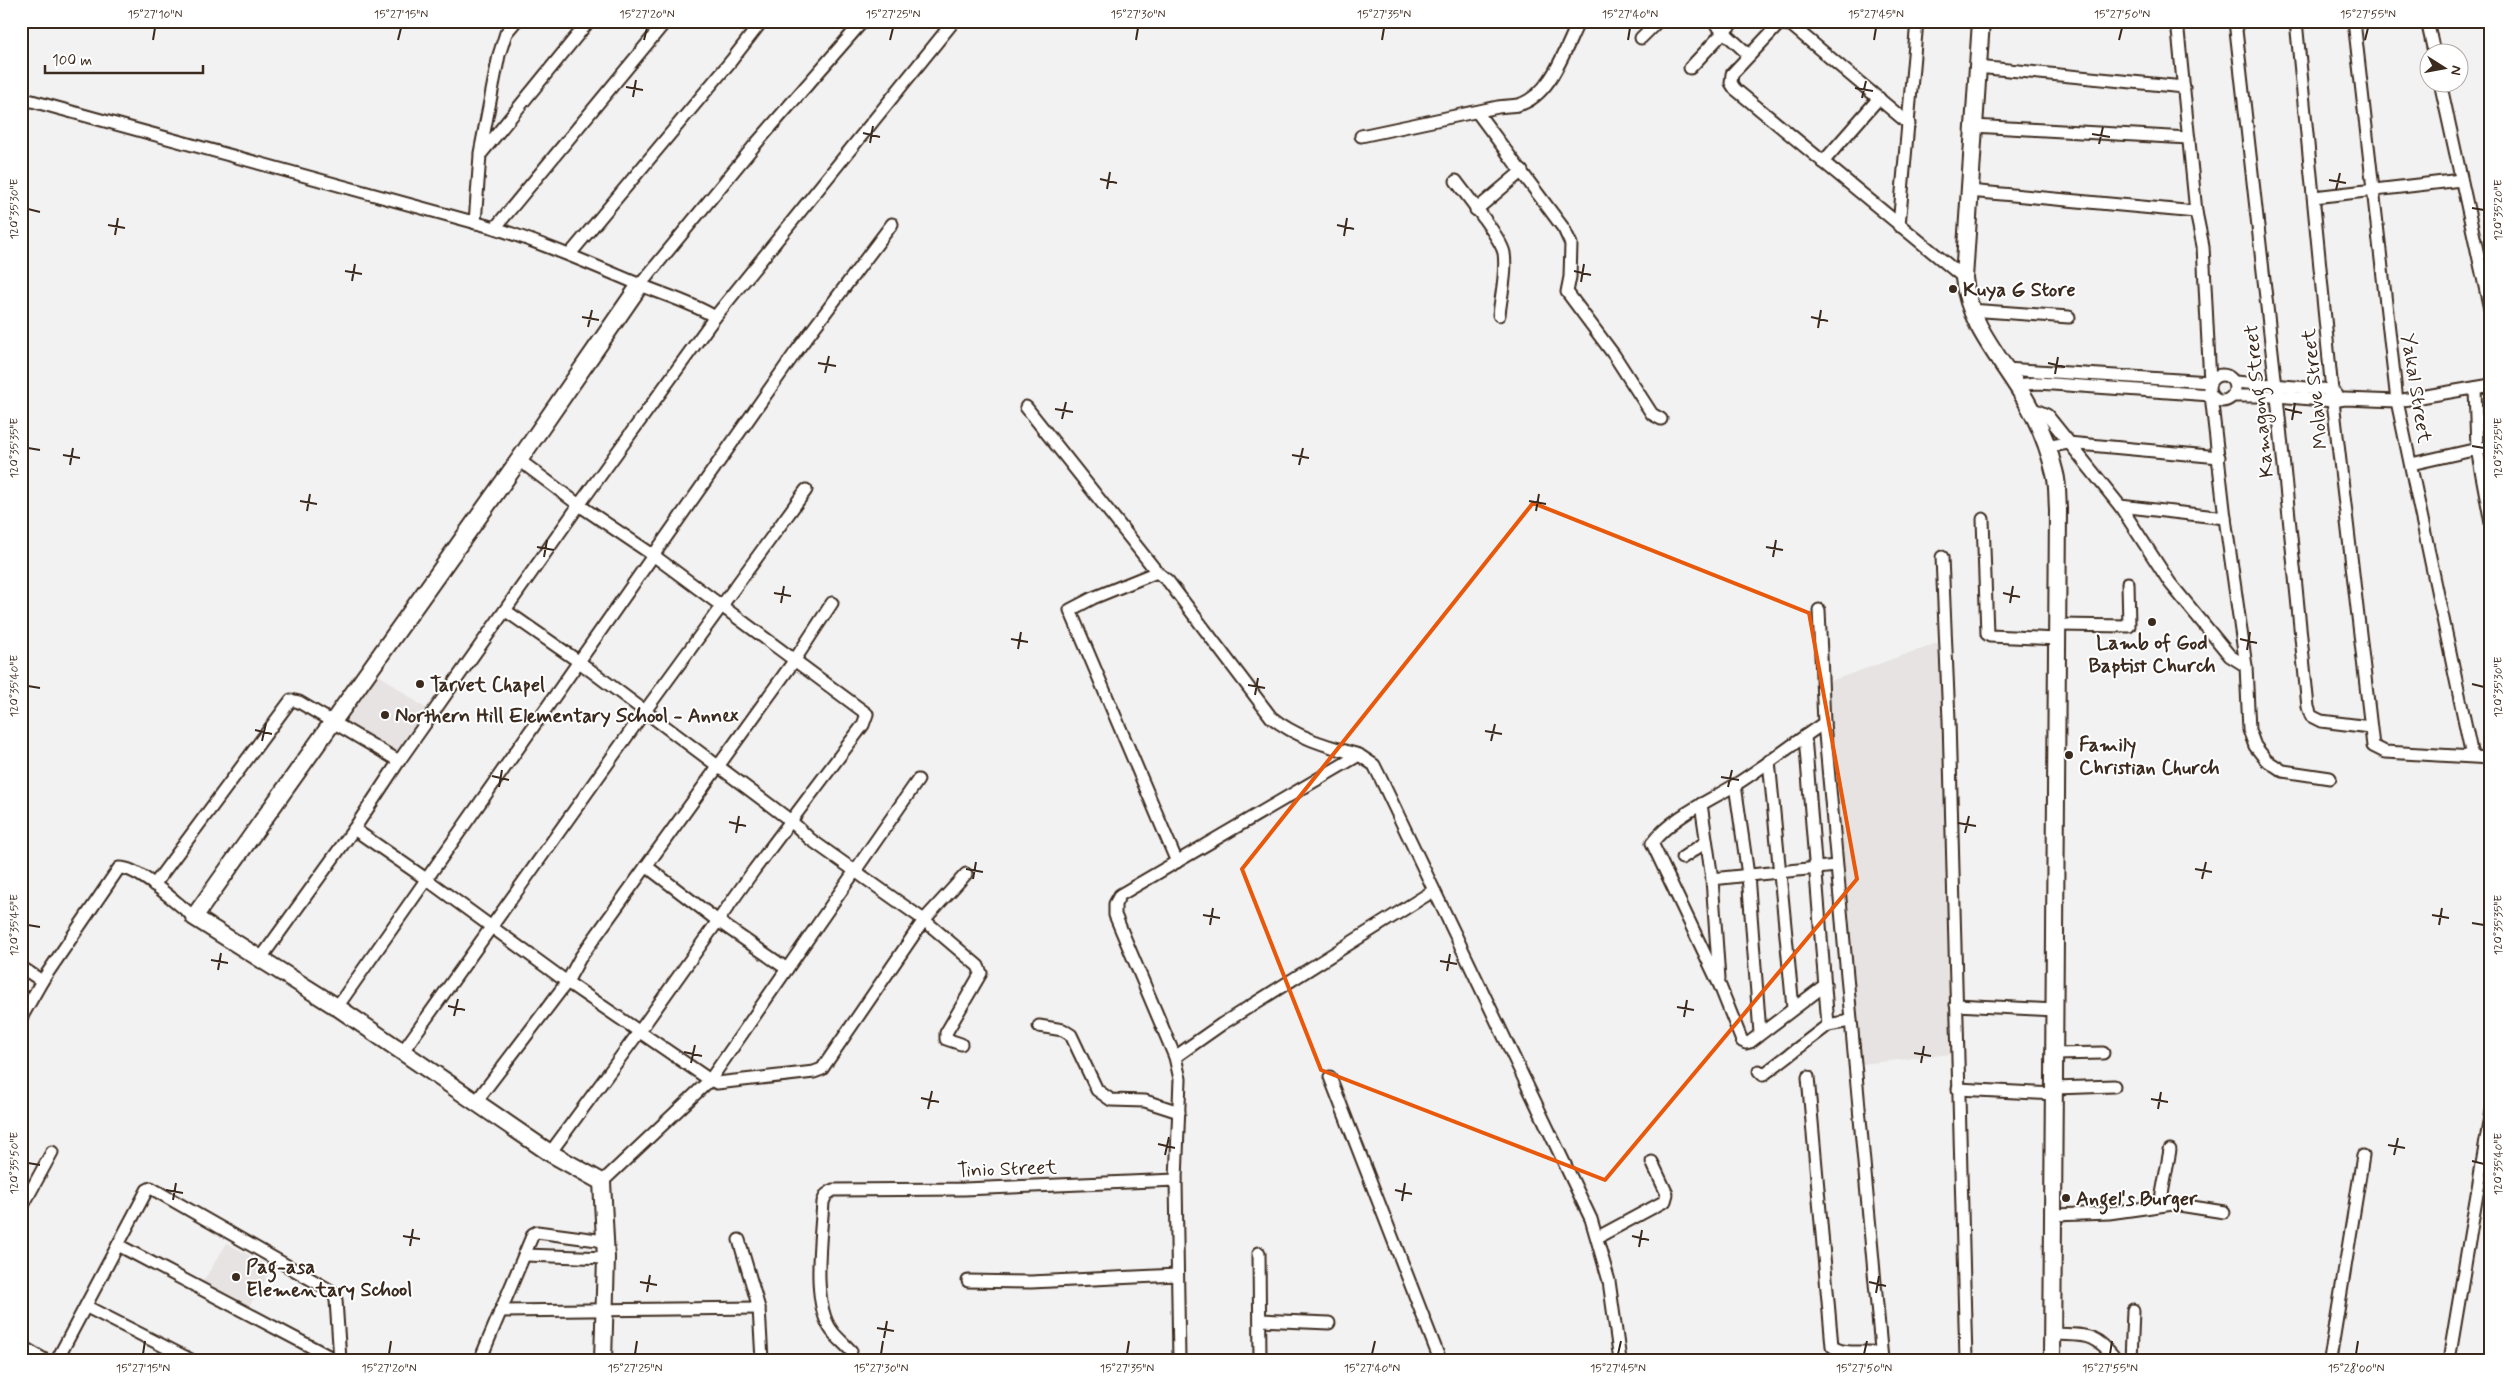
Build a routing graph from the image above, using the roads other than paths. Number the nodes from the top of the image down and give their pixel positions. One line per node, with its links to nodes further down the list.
1 (516, 21): 19 (street)
2 (589, 21): 35 (street)
3 (666, 21): 48 (street)
4 (762, 21): 49 (street)
5 (863, 21): 51 (street)
6 (954, 21): 56 (street)
7 (1578, 21): 30 (street)
8 (1658, 21): 21 (street)
9 (1712, 21): 20 (street)
10 (1734, 21): 20 (street)
11 (1917, 21): 31 (street)
12 (1981, 21): 24 (street)
13 (2158, 21): 18 (street)
14 (2235, 21): 63 (street, Kamagong Street)
15 (2296, 21): 42 (street, Molave Street)
16 (2354, 21): 40 (street, Yakal Street)
17 (2427, 21): 22 (street)
18 (2177, 22): 26 (street)
19 (505, 27): 35 (street)
20 (1725, 32): 23 (street); 25 (street)
21 (1641, 38)
22 (2432, 42)
23 (1749, 55): 29 (street); 36 (street)
24 (1978, 67): 26 (street); 32 (street)
25 (1690, 68)
26 (2184, 86): 34 (street)
27 (2442, 92): 38 (street)
28 (21, 98): 45 (street)
29 (1878, 98): 31 (street); 36 (street)
30 (1476, 112): 33 (street); 37 (street)
31 (1910, 124): 47 (street)
32 (1973, 126): 34 (street); 41 (street)
33 (1361, 136)
34 (2189, 138): 44 (street)
35 (480, 155): 45 (street)
36 (1823, 162): 47 (street)
37 (1522, 171): 43 (street); 70 (street)
38 (2461, 180): 40 (street); 53 (street)
39 (1456, 181): 43 (street)
40 (2374, 190): 42 (street); 67 (street, Yakal Street)
41 (1969, 191): 44 (street); 50 (street)
42 (2314, 197): 66 (street, Molave Street)
43 (1476, 210): 54 (street)
44 (2196, 212): 58 (street)
45 (475, 223): 48 (street)
46 (892, 224): 84 (street)
47 (1900, 226): 50 (street)
48 (495, 228): 49 (street)
49 (570, 254): 51 (street)
50 (1964, 278): 52 (street)
51 (640, 285): 56 (street); 76 (street)
52 (1970, 310): 55 (street); 57 (street)
53 (2491, 314)
54 (1499, 315)
55 (2069, 316)
56 (715, 317): 79 (street)
57 (2006, 369): 58 (street); 60 (street)
58 (2210, 382): 59 (street); 64 (street)
59 (2234, 382): 63 (street); 65 (street)
60 (2015, 385): 64 (street); 69 (street)
61 (2491, 385): 62 (street)
62 (2476, 388): 67 (street); 74 (street)
63 (2276, 392): 65 (street); 66 (street); 99 (street, Kamagong Street)
64 (2211, 395): 65 (street); 75 (street)
65 (2233, 396)
66 (2336, 397): 67 (street); 99 (street, Molave Street)
67 (2397, 401): 77 (street, Yakal Street)
68 (1026, 407): 86 (street)
69 (2030, 407): 71 (street); 73 (street)
70 (1662, 419)
71 (2068, 443): 73 (street); 75 (street); 80 (street)
72 (2491, 446): 74 (street)
73 (2046, 447): 92 (street)
74 (2477, 448): 77 (street); 83 (street)
75 (2219, 457): 81 (street)
76 (519, 460): 79 (street); 97 (street)
77 (2411, 464): 102 (street, Yakal Street)
78 (806, 490): 89 (street)
79 (579, 505): 84 (street); 90 (street)
80 (2120, 506): 81 (street); 95 (street)
81 (2225, 518): 95 (street)
82 (1983, 519): 92 (street)
83 (2491, 523)
84 (654, 555): 89 (street); 94 (street)
85 (1942, 557): 138 (street)
86 (1157, 572): 101 (street); 115 (street)
87 (2128, 583): 92 (street)
88 (832, 603): 93 (street)
89 (722, 607): 93 (street); 96 (street)
90 (506, 610): 94 (street); 104 (street)
91 (1819, 610): 98 (street)
92 (2058, 632): 141 (street)
93 (794, 660): 106 (street); 111 (street)
94 (578, 661): 96 (street); 123 (street)
95 (2246, 666): 107 (street)
96 (645, 711): 106 (street); 130 (street)
97 (332, 721): 104 (street); 125 (street); 127 (street)
98 (1824, 723): 100 (street); 117 (street)
99 (2370, 727): 102 (street, Molave Street)
100 (1805, 736): 105 (street); 118 (street)
101 (1359, 755): 115 (street); 126 (street)
102 (2472, 756): 103 (street)
103 (2491, 758)
104 (399, 761): 112 (street)
105 (1769, 761): 109 (street); 120 (street)
106 (718, 766): 111 (street); 116 (street)
107 (2330, 778)
108 (918, 780): 119 (street)
109 (1735, 785): 110 (street); 122 (street)
110 (1701, 804): 113 (street); 137 (street)
111 (791, 821): 119 (street); 129 (street)
112 (354, 829): 123 (street); 131 (street)
113 (1706, 842): 114 (street); 124 (street)
114 (1682, 858)
115 (1177, 862): 152 (street)
116 (646, 866): 129 (street); 135 (street)
117 (1836, 866): 118 (street); 143 (street)
118 (1816, 869): 120 (street); 136 (street)
119 (855, 871): 128 (street); 133 (street)
120 (1780, 872): 122 (street); 140 (street)
121 (966, 874): 128 (street)
122 (1748, 875): 124 (street); 147 (street)
123 (426, 879): 130 (street); 139 (street)
124 (1712, 879): 137 (street)
125 (154, 885): 127 (street); 134 (street)
126 (1434, 891): 152 (street); 174 (street)
127 (194, 917): 131 (street)
128 (924, 920): 148 (street); 156 (street)
129 (718, 921): 133 (street); 146 (street)
130 (491, 929): 135 (street); 149 (street)
131 (261, 958): 139 (street)
132 (21, 966): 134 (street)
133 (788, 969): 156 (street)
134 (42, 981): 142 (street)
135 (567, 982): 146 (street); 160 (street)
136 (1824, 985): 140 (street); 144 (street)
137 (1720, 986): 147 (street)
138 (1956, 1004): 141 (street); 158 (street)
139 (337, 1007): 149 (street)
140 (1793, 1008): 147 (street)
141 (2055, 1010): 150 (street)
142 (21, 1018)
143 (1850, 1021): 144 (street); 194 (street)
144 (1828, 1025): 153 (street)
145 (1039, 1026): 162 (street)
146 (640, 1032): 156 (street); 165 (street)
147 (1760, 1033)
148 (961, 1044)
149 (403, 1051): 160 (street)
150 (2055, 1054): 151 (street); 159 (street)
151 (2102, 1054)
152 (1175, 1057): 162 (street)
153 (1759, 1071)
154 (1330, 1077): 205 (street)
155 (1808, 1077): 193 (street)
156 (710, 1080): 169 (street)
157 (2114, 1086): 159 (street)
158 (1958, 1089): 159 (street); 208 (street)
159 (2054, 1091): 173 (street)
160 (475, 1103): 165 (street)
161 (2491, 1111): 212 (street)
162 (1179, 1112): 168 (street)
163 (2170, 1150): 170 (street)
164 (52, 1152): 171 (street)
165 (550, 1153): 169 (street)
166 (2363, 1156): 211 (street)
167 (1652, 1162): 174 (street)
168 (1176, 1180): 181 (street); 192 (street, Tinio Street)
169 (602, 1182): 175 (street)
170 (2160, 1205): 172 (street); 173 (street)
171 (21, 1209)
172 (2224, 1212)
173 (2054, 1215): 190 (street)
174 (1598, 1237): 206 (street)
175 (605, 1240): 179 (street); 180 (street)
176 (739, 1240): 184 (street)
177 (118, 1245): 183 (street); 199 (street); 199 (street)
178 (1259, 1253): 188 (street)
179 (526, 1255): 180 (street); 186 (street)
180 (606, 1258): 187 (street)
181 (1177, 1275): 182 (street); 203 (street)
182 (968, 1281)
183 (87, 1307): 197 (street); 198 (street)
184 (759, 1308): 187 (street); 202 (street)
185 (2133, 1310): 210 (street)
186 (500, 1311): 187 (street); 200 (street)
187 (605, 1311): 201 (street)
188 (1260, 1320): 189 (street); 204 (street)
189 (1329, 1323)
190 (2053, 1334): 195 (street); 209 (street)
191 (21, 1346): 196 (street)
192 (851, 1350)
193 (1853, 1352): 194 (street); 207 (street)
194 (1882, 1356)
195 (2115, 1358)
196 (45, 1360)
197 (57, 1360)
198 (191, 1360)
199 (338, 1360)
200 (480, 1360)
201 (603, 1360)
202 (762, 1360)
203 (1179, 1360)
204 (1260, 1360)
205 (1440, 1360)
206 (1620, 1360)
207 (1863, 1360)
208 (1966, 1360)
209 (2052, 1360)
210 (2131, 1360)
211 (2330, 1360)
212 (2449, 1360)

